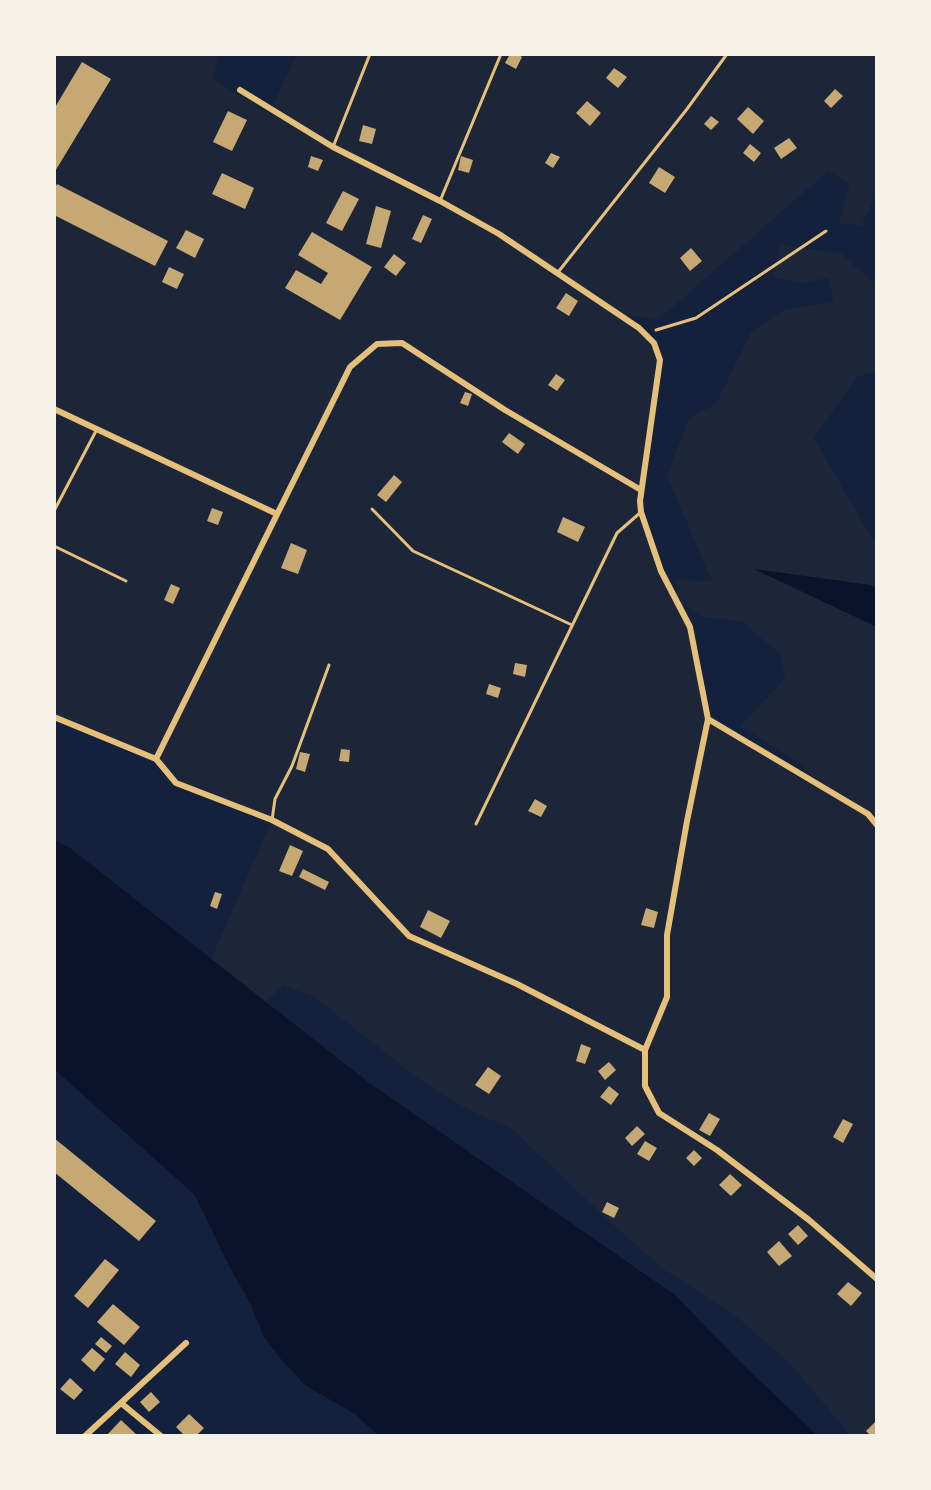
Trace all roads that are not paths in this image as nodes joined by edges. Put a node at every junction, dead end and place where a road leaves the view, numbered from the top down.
1 (370, 54) edge
2 (501, 54) edge
3 (727, 54) edge
4 (240, 90) dead end
5 (333, 147) junction
6 (440, 201) junction
7 (557, 274) junction
8 (54, 409) edge
9 (97, 429) junction
10 (641, 490) junction
11 (372, 509) dead end
12 (54, 511) edge
13 (641, 512) junction
14 (277, 514) junction
15 (54, 546) edge
16 (126, 581) dead end
17 (572, 625) junction
18 (329, 665) dead end
19 (54, 717) edge
20 (708, 719) junction
21 (156, 759) junction
22 (272, 820) junction
23 (476, 824) dead end
24 (877, 825) edge
25 (645, 1050) junction
26 (877, 1279) edge
27 (186, 1343) dead end
28 (121, 1403) junction
29 (85, 1436) edge
30 (161, 1436) edge

1 - 5 lane
2 - 6 lane
3 - 7 lane
4 - 5 street
5 - 6 street
6 - 7 street
7 - 10 street
8 - 9 street
9 - 12 lane
9 - 14 street
10 - 13 street
10 - 14 street
11 - 17 lane
13 - 17 lane
13 - 20 street
14 - 21 street
15 - 16 lane
17 - 23 lane
18 - 22 lane
19 - 21 street
20 - 24 street
20 - 25 street
21 - 22 street
22 - 25 street
25 - 26 street
27 - 28 street
28 - 29 street
28 - 30 street

